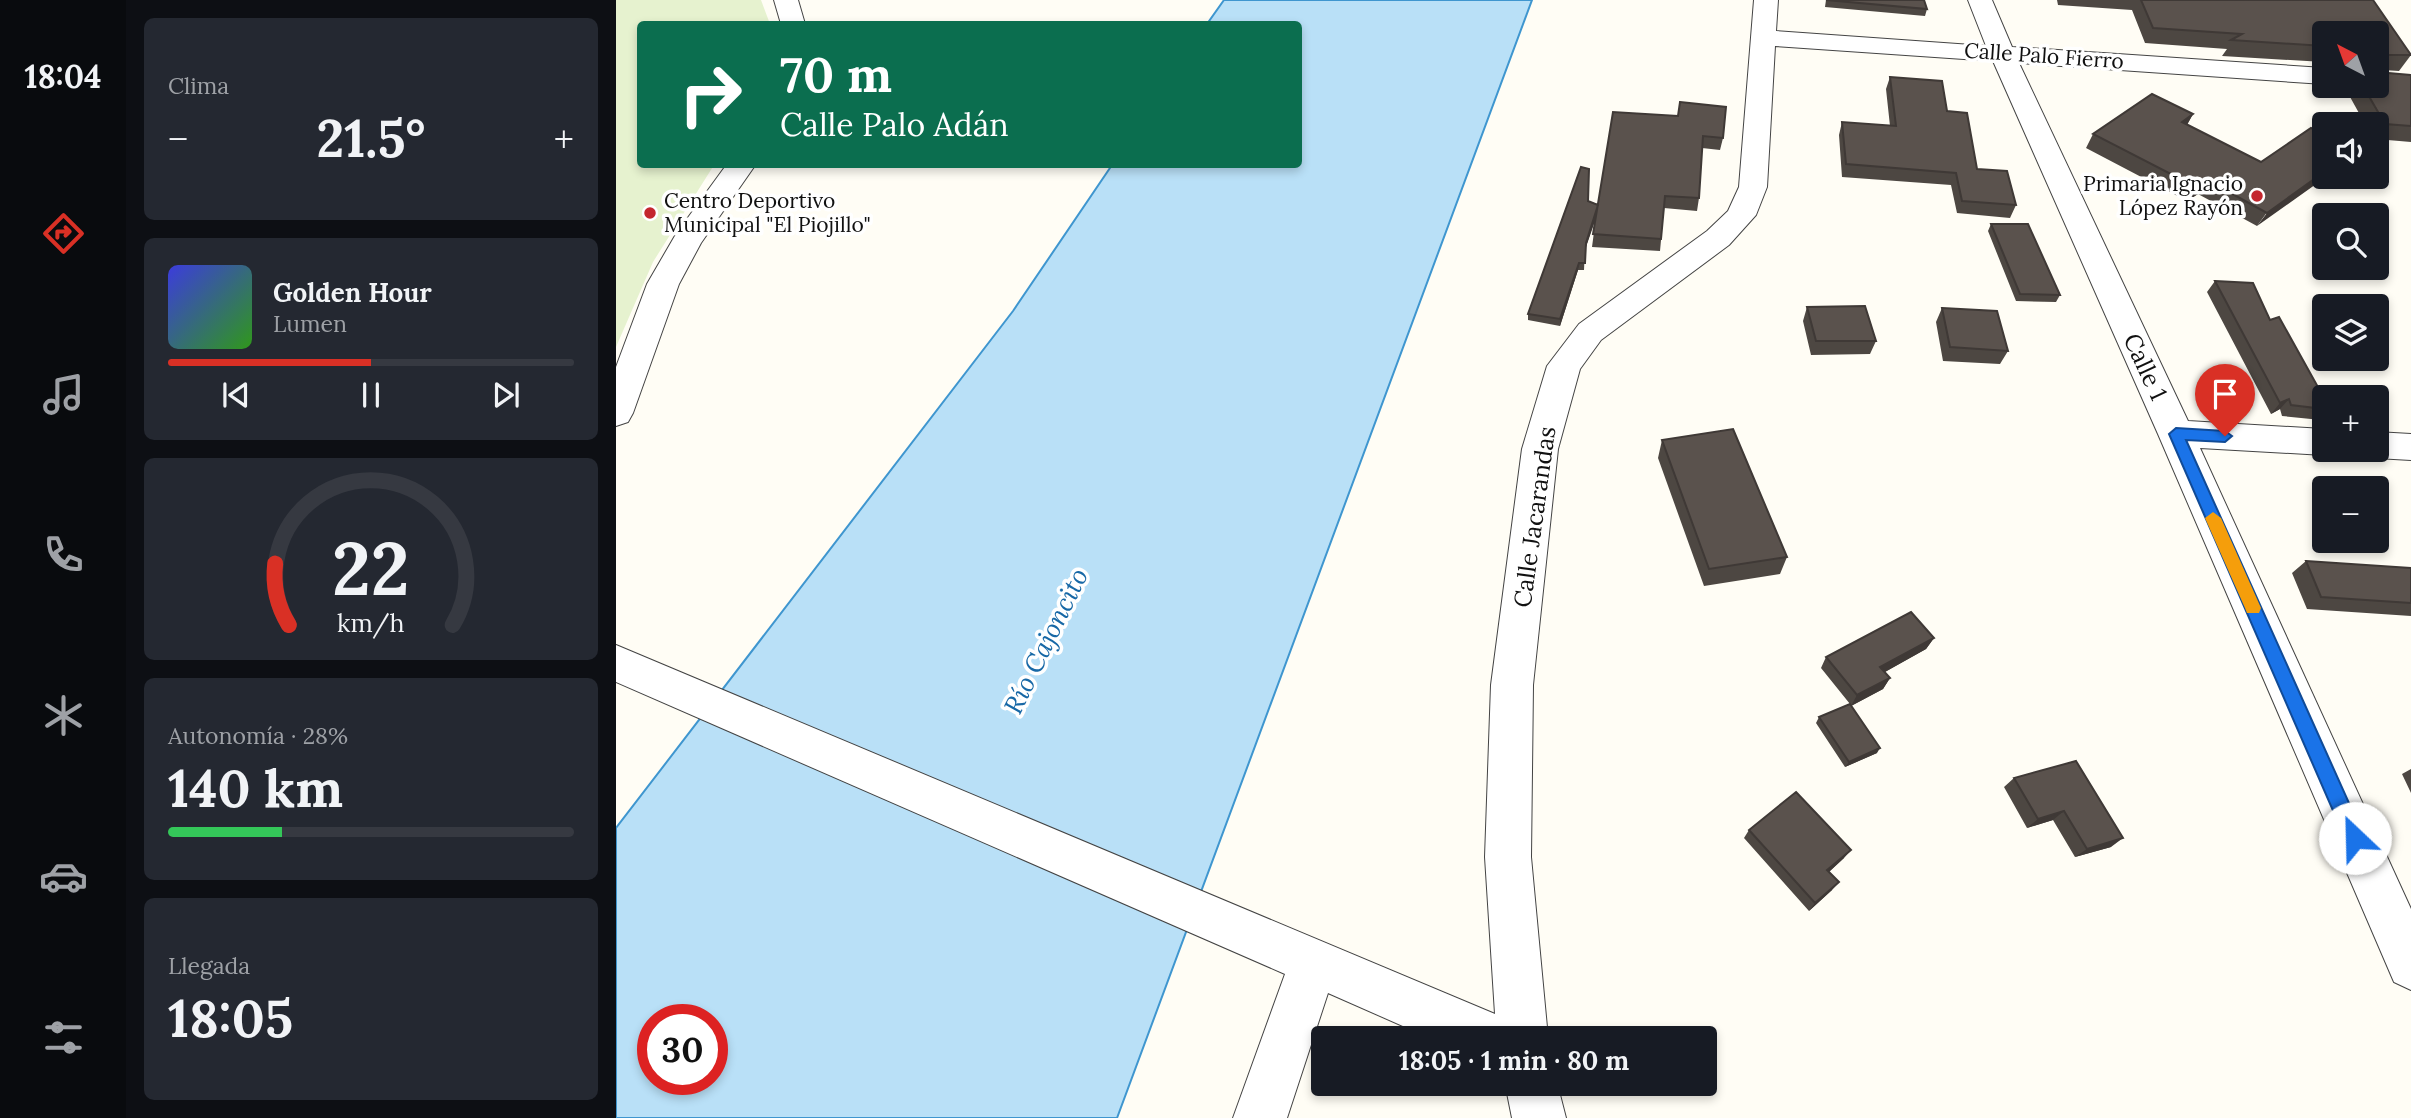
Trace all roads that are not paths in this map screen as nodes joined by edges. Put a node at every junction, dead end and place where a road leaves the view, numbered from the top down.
1 (786, 0) edge
2 (1766, 0) edge
3 (1980, 0) edge
4 (792, 21) edge
5 (1765, 38) junction
6 (2001, 53) junction
7 (2312, 75) edge
8 (739, 168) edge
9 (616, 413) edge
10 (2176, 434) junction
11 (2312, 441) edge
12 (2389, 446) edge
13 (2411, 447) edge
14 (616, 663) edge
15 (1314, 962) junction
16 (2411, 965) edge
17 (1462, 1026) edge
18 (1521, 1026) edge
19 (1534, 1096) edge
20 (1260, 1118) edge
21 (1539, 1118) edge

1 - 4 street
2 - 5 street, Calle Jacarandas
3 - 6 street, Calle 1
5 - 6 street, Calle Palo Fierro
5 - 18 street, Calle Jacarandas
6 - 7 street, Calle Palo Fierro
6 - 10 street, Calle 1
8 - 9 street
10 - 11 street
10 - 16 street, Calle 1
12 - 13 street
14 - 15 street
15 - 17 street
15 - 20 street
19 - 21 street

